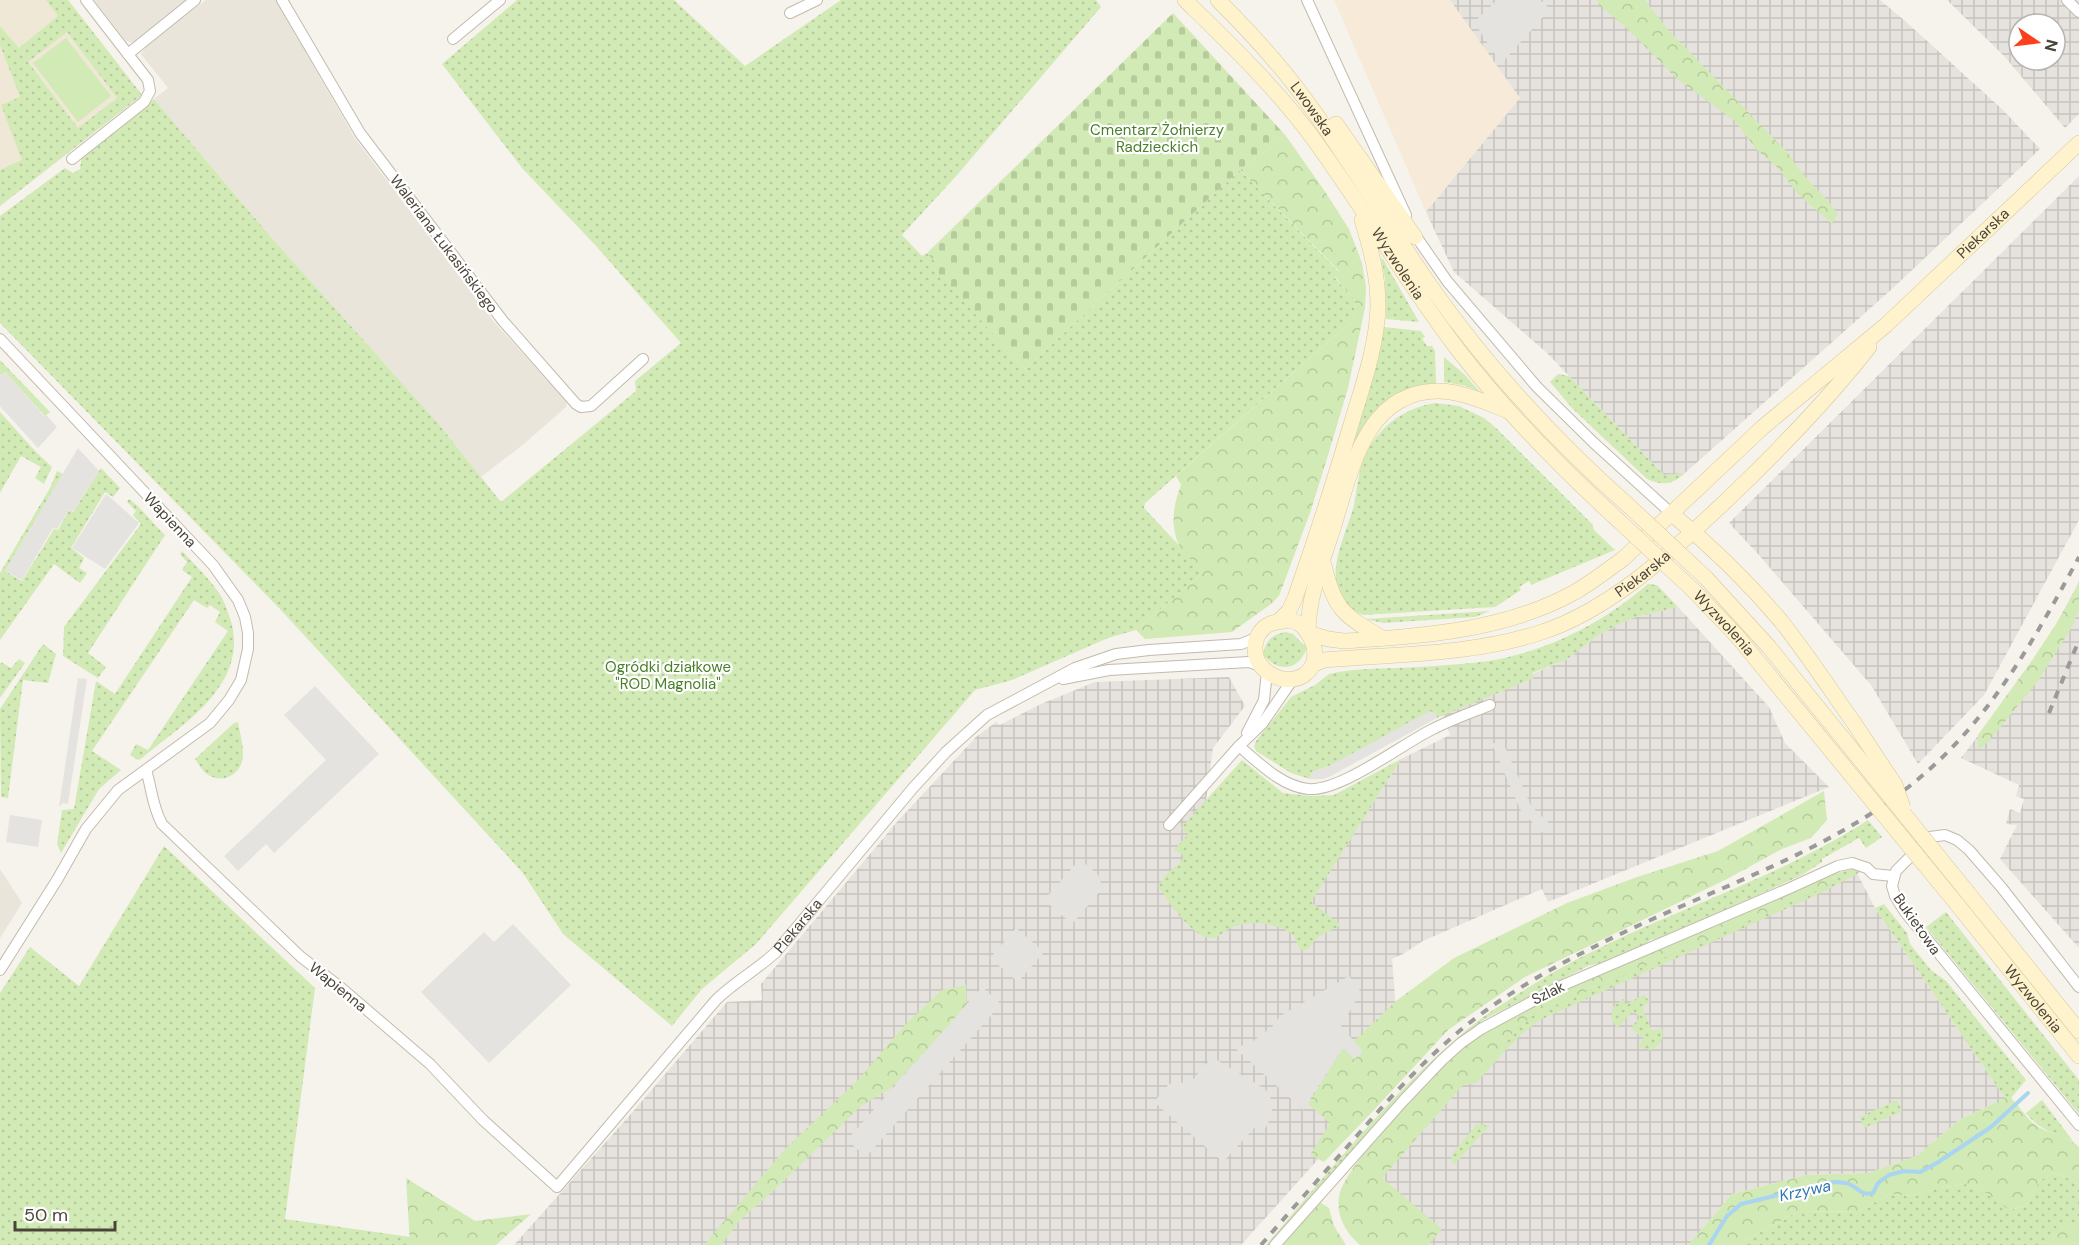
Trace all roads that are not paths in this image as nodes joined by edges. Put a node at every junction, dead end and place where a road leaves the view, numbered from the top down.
1 (86, 0) edge
2 (195, 0) edge
3 (282, 0) edge
4 (500, 0) edge
5 (817, 0) edge
6 (1185, 0) edge
7 (1218, 0) edge
8 (1307, 0) edge
9 (2067, 0) edge
10 (2079, 12) edge
11 (790, 13) dead end
12 (453, 39) dead end
13 (128, 54) junction
14 (1304, 97) junction
15 (2079, 143) edge
16 (72, 159) dead end
17 (1357, 203) junction
18 (1391, 227) joint
19 (1415, 237) junction
20 (1886, 325) junction
21 (0, 339) edge
22 (643, 359) dead end
23 (1509, 411) junction
24 (1672, 514) junction
25 (1694, 531) junction
26 (1323, 562) junction
27 (1279, 621) junction
28 (1308, 633) junction
29 (1256, 638) junction
30 (1382, 638) junction
31 (1314, 664) junction
32 (1264, 669) junction
33 (1293, 679) junction
34 (1051, 681) junction
35 (1490, 705) dead end
36 (1239, 746) junction
37 (146, 770) junction
38 (1907, 819) junction
39 (1169, 825) dead end
40 (1893, 876) junction
41 (1962, 898) junction
42 (0, 970) edge
43 (2079, 987) edge
44 (2079, 1031) edge
45 (2079, 1056) edge
46 (2079, 1125) edge
47 (557, 1187) joint
48 (1275, 1245) edge

1 - 13 street
2 - 13 street
3 - 22 street, Waleriana Łukasińskiego
4 - 12 street
5 - 11 street
6 - 17 main road, Lwowska
7 - 14 main road, Lwowska
8 - 19 street, Wyzwolenia
9 - 10 street
13 - 16 street
14 - 18 main road, Lwowska
14 - 19 main road
15 - 20 main road, Piekarska
17 - 23 main road, Wyzwolenia
17 - 27 main road
18 - 38 main road, Wyzwolenia, bridge
19 - 24 street, Wyzwolenia
20 - 24 main road, Piekarska
20 - 25 main road, Piekarska
21 - 37 street, Wapienna
23 - 26 main road
23 - 41 main road, Wyzwolenia, bridge
24 - 25 main road
24 - 30 main road, Piekarska
25 - 31 main road, Piekarska
25 - 38 main road, bridge
26 - 28 main road
26 - 30 main road
27 - 28 main road
27 - 29 main road
28 - 30 main road, Piekarska
28 - 31 main road
29 - 32 main road
29 - 34 street, Piekarska
31 - 33 main road
32 - 33 main road
32 - 34 street, Piekarska
32 - 36 street
33 - 36 street
34 - 47 street, Piekarska
35 - 36 street
36 - 39 street
37 - 42 street, Wapienna
37 - 47 street, Wapienna
38 - 41 main road, Wyzwolenia, bridge
40 - 43 street, Bukietowa
40 - 46 street, Bukietowa
40 - 48 street, Szlak
41 - 44 main road, Wyzwolenia
41 - 45 main road, Wyzwolenia

